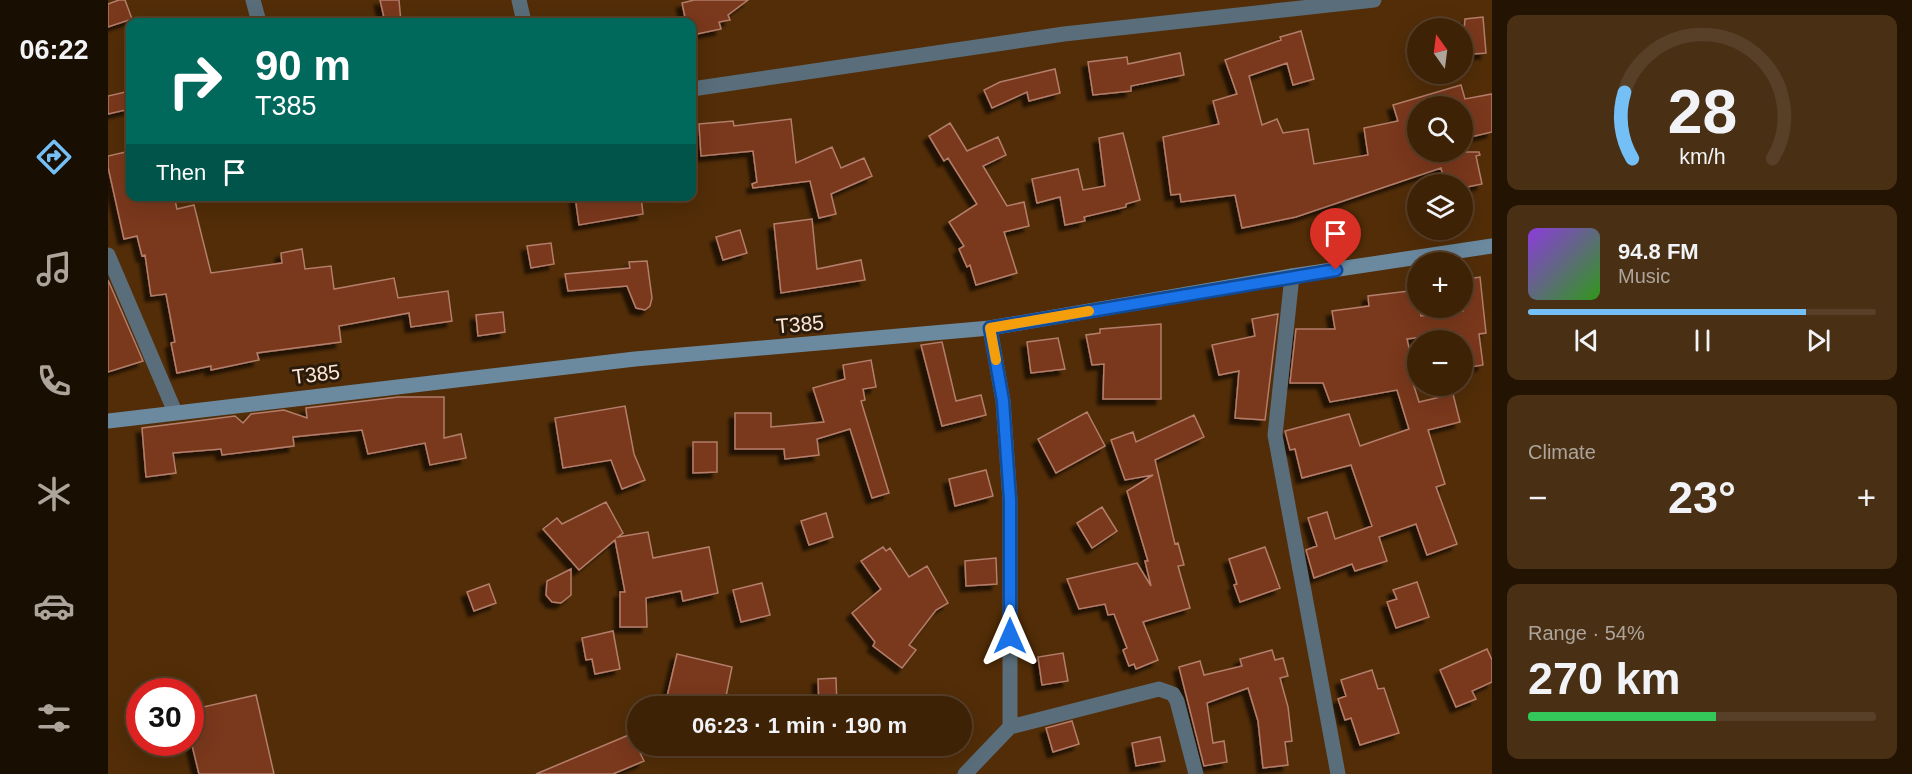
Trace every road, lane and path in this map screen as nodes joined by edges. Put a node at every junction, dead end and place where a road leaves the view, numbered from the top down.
1 (253, 0) edge
2 (519, 0) edge
3 (1374, 0) edge
4 (258, 18) edge
5 (523, 18) edge
6 (696, 88) edge
7 (1492, 246) edge
8 (108, 255) edge
9 (1292, 276) junction
10 (990, 328) junction
11 (175, 412) junction
12 (108, 421) edge
13 (1010, 727) junction
14 (966, 774) edge
15 (1196, 774) edge
16 (1338, 774) edge

1 - 4 street
2 - 5 street
3 - 6 street
7 - 9 street, T385 / T385
8 - 11 street
9 - 10 street, T385 / T385
9 - 16 street
10 - 11 street, T385 / T385
10 - 13 street
11 - 12 street, T385 / T385
13 - 14 street
13 - 15 street

